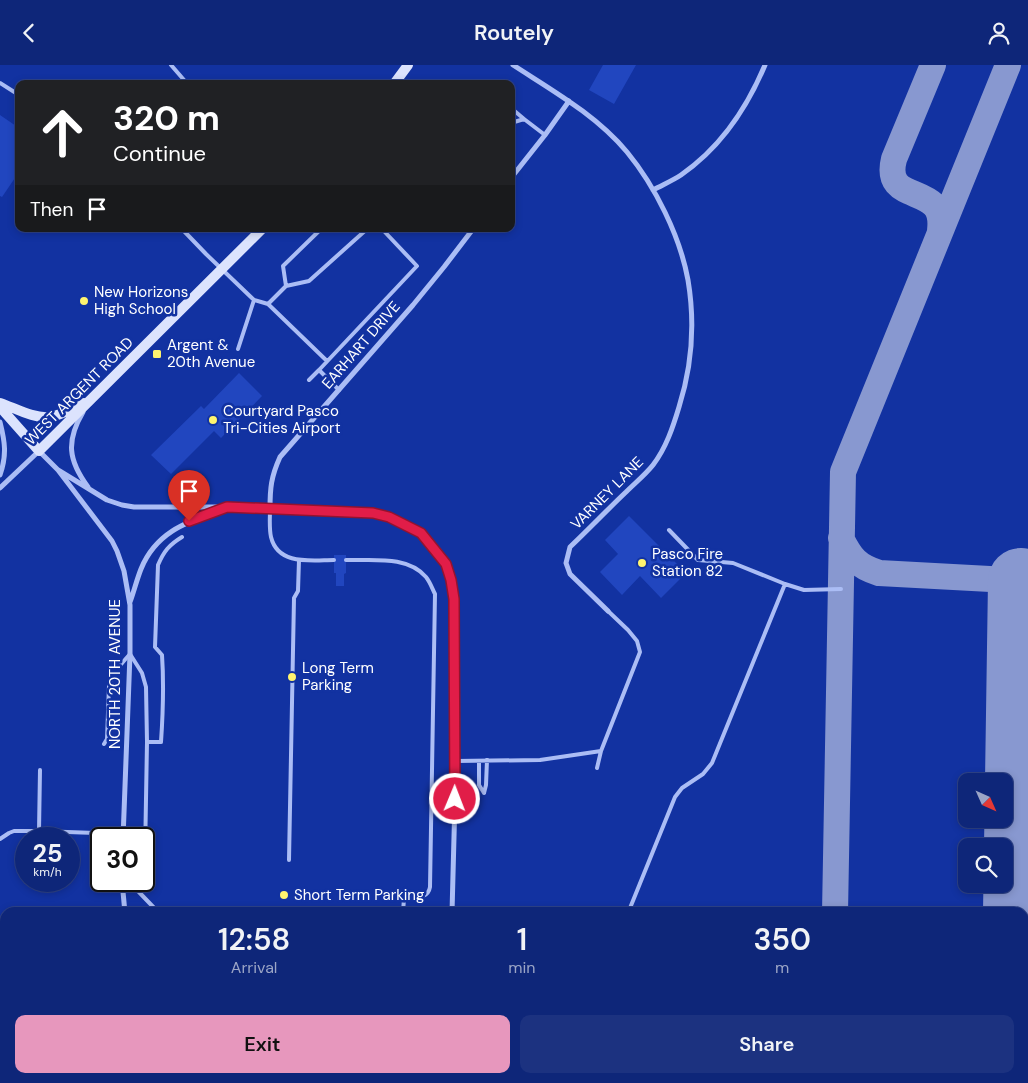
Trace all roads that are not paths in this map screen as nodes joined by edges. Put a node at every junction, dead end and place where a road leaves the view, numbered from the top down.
1 (171, 65) edge
2 (408, 65) edge
3 (513, 65) edge
4 (766, 65) edge
5 (184, 80) edge
6 (397, 80) edge
7 (0, 83) edge
8 (15, 92) edge
9 (568, 101) junction
10 (515, 111) edge
11 (524, 119) junction
12 (515, 122) edge
13 (545, 135) junction
14 (515, 173) edge
15 (653, 190) junction
16 (185, 232) edge
17 (259, 232) edge
18 (318, 232) edge
19 (364, 232) edge
20 (385, 232) edge
21 (471, 232) edge
22 (221, 269) junction
23 (286, 286) junction
24 (254, 300) junction
25 (268, 304) junction
26 (238, 349) dead end
27 (327, 361) junction
28 (319, 370) junction
29 (309, 380) dead end
30 (339, 390) junction
31 (89, 401) junction
32 (0, 403) edge
33 (0, 407) edge
34 (0, 422) edge
35 (39, 451) junction
36 (58, 471) junction
37 (0, 475) edge
38 (0, 488) edge
39 (90, 489) junction
40 (227, 507) junction
41 (270, 509) junction
42 (669, 530) dead end
43 (182, 537) dead end
44 (299, 560) junction
45 (334, 560) dead end
46 (346, 560) dead end
47 (785, 584) junction
48 (841, 589) dead end
49 (130, 605) junction
50 (608, 611) joint
51 (130, 654) junction
52 (147, 742) junction
53 (104, 743) dead end
54 (601, 751) junction
55 (487, 760) junction
56 (456, 761) junction
57 (479, 761) junction
58 (597, 767) dead end
59 (40, 770) dead end
60 (39, 827) edge
61 (124, 827) edge
62 (146, 827) edge
63 (15, 831) edge
64 (0, 839) edge
65 (289, 859) dead end
66 (123, 892) edge
67 (139, 892) edge
68 (124, 907) edge
69 (153, 907) edge
70 (404, 907) edge
71 (452, 907) edge
72 (630, 907) edge

1 - 5 lane
2 - 6 main road
3 - 9 street, VARNEY LANE
4 - 15 street
7 - 8 lane
9 - 13 street
9 - 15 street, VARNEY LANE
10 - 11 lane
11 - 12 lane
11 - 13 lane
13 - 14 street
15 - 50 street, VARNEY LANE
16 - 22 lane
17 - 22 main road, WEST ARGENT ROAD
18 - 23 lane
19 - 23 lane
20 - 27 lane
21 - 30 street, EARHART DRIVE
22 - 24 lane
22 - 31 main road, WEST ARGENT ROAD
23 - 25 lane
24 - 25 lane
24 - 26 lane
25 - 27 lane
27 - 28 lane
28 - 29 lane
28 - 30 lane
30 - 41 street, EARHART DRIVE
31 - 32 main road
31 - 35 main road, WEST ARGENT ROAD
31 - 39 street
33 - 35 main road
34 - 37 street
35 - 36 street, NORTH 20TH AVENUE
35 - 38 street, WEST ARGENT ROAD
36 - 39 street, NORTH 20TH AVENUE
36 - 49 street, NORTH 20TH AVENUE
39 - 40 street, NORTH 20TH AVENUE
40 - 41 street, NORTH 20TH AVENUE
40 - 49 street
41 - 44 lane
41 - 56 street, NORTH 20TH AVENUE
42 - 47 lane
43 - 52 lane
44 - 45 lane
44 - 65 lane
46 - 70 lane
47 - 48 lane
47 - 72 lane
49 - 51 street, NORTH 20TH AVENUE
50 - 54 lane, VARNEY LANE
51 - 52 lane
51 - 53 lane
51 - 61 street, NORTH 20TH AVENUE
52 - 62 lane
54 - 55 lane
54 - 58 lane, VARNEY LANE
55 - 57 lane
55 - 57 lane
56 - 57 lane
56 - 71 street, NORTH 20TH AVENUE
59 - 60 lane
63 - 64 lane
66 - 68 street
67 - 69 lane

